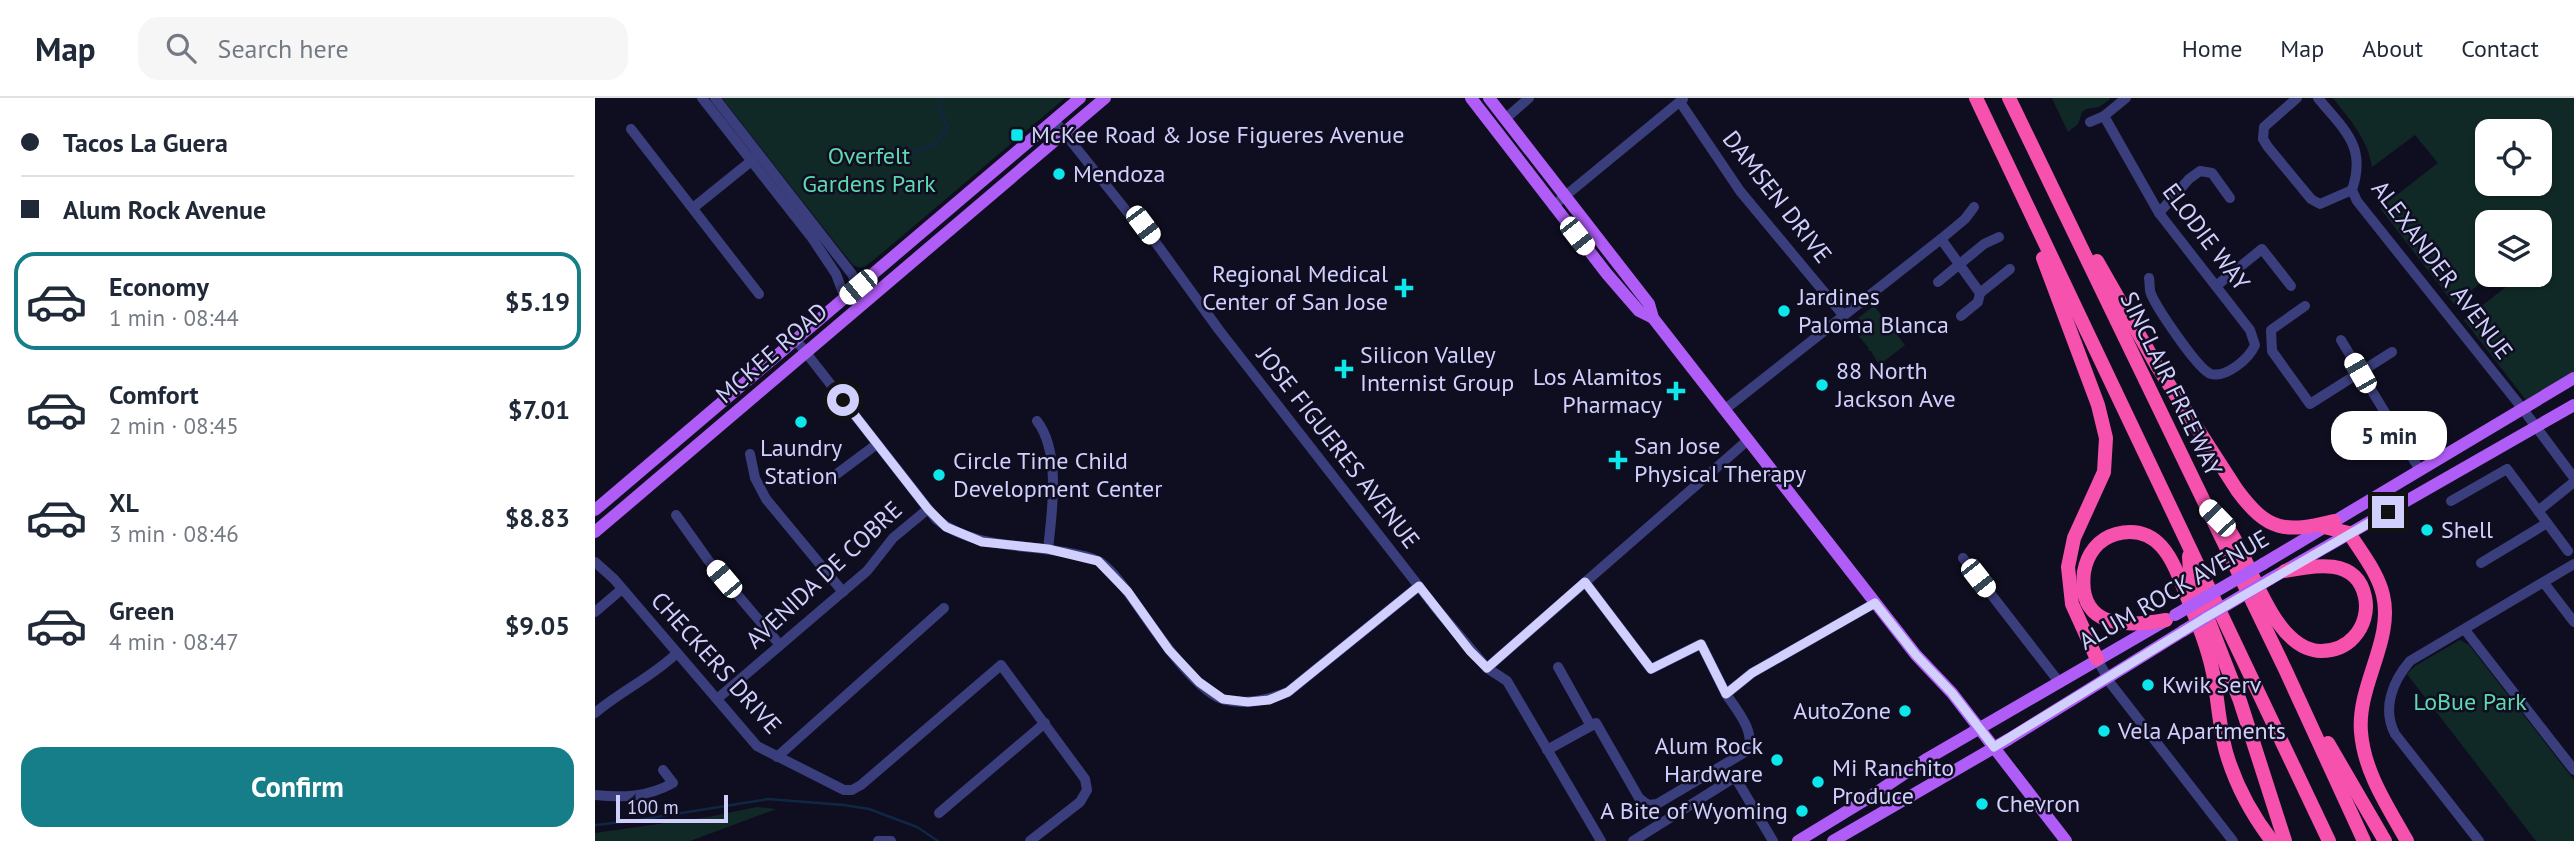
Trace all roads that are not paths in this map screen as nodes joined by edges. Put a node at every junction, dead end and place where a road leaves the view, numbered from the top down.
1 (702, 98) edge
2 (715, 98) edge
3 (1080, 98) edge
4 (1105, 98) edge
5 (1471, 98) edge
6 (1489, 98) edge
7 (1529, 98) edge
8 (1976, 98) edge
9 (2009, 98) edge
10 (2126, 98) edge
11 (2297, 98) edge
12 (2318, 98) edge
13 (1682, 100) edge
14 (2104, 116) junction
15 (1505, 119) junction
16 (1054, 120) junction
17 (2091, 122) dead end
18 (631, 129) dead end
19 (1064, 132) junction
20 (755, 158) junction
21 (2006, 162) junction
22 (2040, 162) junction
23 (2352, 190) junction
24 (1565, 197) junction
25 (2230, 198) dead end
26 (1553, 206) junction
27 (1974, 207) dead end
28 (693, 208) junction
29 (2158, 213) junction
30 (1999, 237) dead end
31 (1941, 239) junction
32 (1960, 265) junction
33 (2010, 270) dead end
34 (2149, 278) dead end
35 (1938, 282) dead end
36 (2216, 286) junction
37 (2291, 286) dead end
38 (858, 287) junction
39 (1980, 293) junction
40 (759, 294) dead end
41 (845, 298) junction
42 (2305, 306) dead end
43 (1844, 316) junction
44 (1961, 316) dead end
45 (1653, 318) junction
46 (796, 340) junction
47 (2341, 340) dead end
48 (2392, 352) dead end
49 (806, 353) junction
50 (2360, 373) junction
51 (2574, 378) edge
52 (2574, 405) edge
53 (2522, 408) junction
54 (1724, 410) junction
55 (1037, 421) dead end
56 (2536, 428) junction
57 (1748, 440) junction
58 (877, 444) junction
59 (750, 454) dead end
60 (2420, 470) junction
61 (830, 479) dead end
62 (2574, 480) edge
63 (2451, 501) dead end
64 (2203, 504) junction
65 (928, 509) junction
66 (595, 510) edge
67 (2538, 511) junction
68 (676, 515) dead end
69 (2547, 523) junction
70 (2329, 524) junction
71 (595, 532) edge
72 (2349, 533) junction
73 (2189, 548) junction
74 (1048, 549) junction
75 (2568, 551) dead end
76 (1963, 558) dead end
77 (595, 562) edge
78 (2480, 563) dead end
79 (2574, 564) edge
80 (2285, 571) junction
81 (1585, 582) junction
82 (2544, 583) junction
83 (1419, 586) junction
84 (622, 589) junction
85 (843, 592) junction
86 (1875, 603) junction
87 (944, 608) dead end
88 (595, 612) edge
89 (2171, 618) junction
90 (2574, 622) edge
91 (2465, 630) junction
92 (780, 645) junction
93 (677, 653) junction
94 (2097, 659) junction
95 (1558, 667) dead end
96 (1487, 668) junction
97 (2285, 669) junction
98 (2107, 678) junction
99 (2059, 682) junction
100 (1726, 694) junction
101 (717, 699) junction
102 (595, 713) edge
103 (1045, 723) junction
104 (1591, 726) junction
105 (1979, 729) junction
106 (1994, 747) junction
107 (1547, 750) junction
108 (778, 757) junction
109 (663, 770) dead end
110 (2574, 770) edge
111 (595, 795) edge
112 (939, 813) dead end
113 (2269, 836) edge
114 (1645, 838) edge
115 (878, 841) edge
116 (891, 841) edge
117 (1030, 841) edge
118 (1601, 841) edge
119 (1633, 841) edge
120 (1773, 841) edge
121 (1798, 841) edge
122 (1833, 841) edge
123 (2066, 841) edge
124 (2233, 841) edge
125 (2285, 841) edge
126 (2329, 841) edge
127 (2364, 841) edge
128 (2385, 841) edge
129 (2407, 841) edge
130 (2479, 841) edge

1 - 20 street
2 - 20 street
3 - 16 main road, MCKEE ROAD
4 - 19 main road, MCKEE ROAD
5 - 26 main road
6 - 15 main road
7 - 15 street
8 - 21 highway
9 - 22 highway, SINCLAIR FREEWAY
10 - 14 street
11 - 23 street
12 - 23 street, ALEXANDER AVENUE
13 - 24 street
13 - 43 street, DAMSEN DRIVE
14 - 17 street
14 - 29 street, ELODIE WAY
15 - 24 main road
16 - 19 street, JOSE FIGUERES AVENUE
16 - 38 main road, MCKEE ROAD
18 - 28 street
19 - 49 main road, MCKEE ROAD
19 - 83 street, JOSE FIGUERES AVENUE
20 - 28 street
20 - 38 street
20 - 41 street
21 - 73 highway
21 - 94 highway
22 - 64 highway, SINCLAIR FREEWAY
22 - 70 highway
23 - 53 street, ALEXANDER AVENUE
24 - 26 street
24 - 45 main road
25 - 29 street
26 - 45 main road
27 - 31 street
28 - 40 street
29 - 36 street, ELODIE WAY
30 - 32 street
31 - 32 street
31 - 43 street
32 - 35 street
32 - 39 street
33 - 39 street
34 - 36 street, ELODIE WAY
36 - 37 street
38 - 41 main road, MCKEE ROAD
39 - 44 street
41 - 46 main road, MCKEE ROAD
42 - 50 street
43 - 54 street
45 - 54 main road
46 - 49 street
46 - 66 main road, MCKEE ROAD
47 - 50 street
48 - 50 street
49 - 58 street
49 - 71 main road, MCKEE ROAD
50 - 60 street
51 - 53 main road, ALUM ROCK AVENUE
52 - 56 main road, ALUM ROCK AVENUE
53 - 56 street, ALEXANDER AVENUE
53 - 60 main road, ALUM ROCK AVENUE
54 - 57 main road
55 - 74 street
56 - 62 street, ALEXANDER AVENUE
56 - 72 main road, ALUM ROCK AVENUE
57 - 81 street
57 - 86 main road
58 - 61 street
58 - 65 street
59 - 85 street
60 - 70 main road, ALUM ROCK AVENUE
62 - 67 street
63 - 67 street
64 - 80 highway
64 - 97 highway, SINCLAIR FREEWAY
65 - 74 street
65 - 85 street, AVENIDA DE COBRE
67 - 69 street
68 - 92 street
69 - 75 street
69 - 78 street
70 - 72 highway
70 - 89 main road, ALUM ROCK AVENUE, bridge
72 - 80 main road, ALUM ROCK AVENUE
72 - 129 highway
73 - 125 highway
73 - 126 highway
74 - 83 street
76 - 99 street
77 - 84 street, CHECKERS DRIVE
79 - 82 street
80 - 98 main road, ALUM ROCK AVENUE, bridge
81 - 96 street
81 - 100 street
82 - 90 street
82 - 91 street
83 - 96 street, JOSE FIGUERES AVENUE
84 - 88 street
84 - 93 street, CHECKERS DRIVE
85 - 92 street, AVENIDA DE COBRE
86 - 100 street
86 - 105 main road
87 - 108 street
89 - 94 main road, ALUM ROCK AVENUE
89 - 113 highway
91 - 110 street
91 - 130 street
92 - 101 street, AVENIDA DE COBRE
93 - 101 street, CHECKERS DRIVE
93 - 102 street
94 - 98 street
94 - 99 main road, ALUM ROCK AVENUE
95 - 104 street
96 - 107 street, JOSE FIGUERES AVENUE
97 - 127 highway, SINCLAIR FREEWAY
97 - 128 highway
98 - 106 main road, ALUM ROCK AVENUE
98 - 124 street
99 - 105 main road, ALUM ROCK AVENUE
100 - 104 street
101 - 108 street, CHECKERS DRIVE
103 - 108 street, CHECKERS DRIVE
103 - 112 street
103 - 117 street, CHECKERS DRIVE
104 - 107 street
105 - 106 main road
105 - 121 main road, ALUM ROCK AVENUE
106 - 122 main road, ALUM ROCK AVENUE
106 - 123 main road
107 - 118 street, JOSE FIGUERES AVENUE
109 - 111 street
114 - 119 street
114 - 120 street
115 - 116 street

